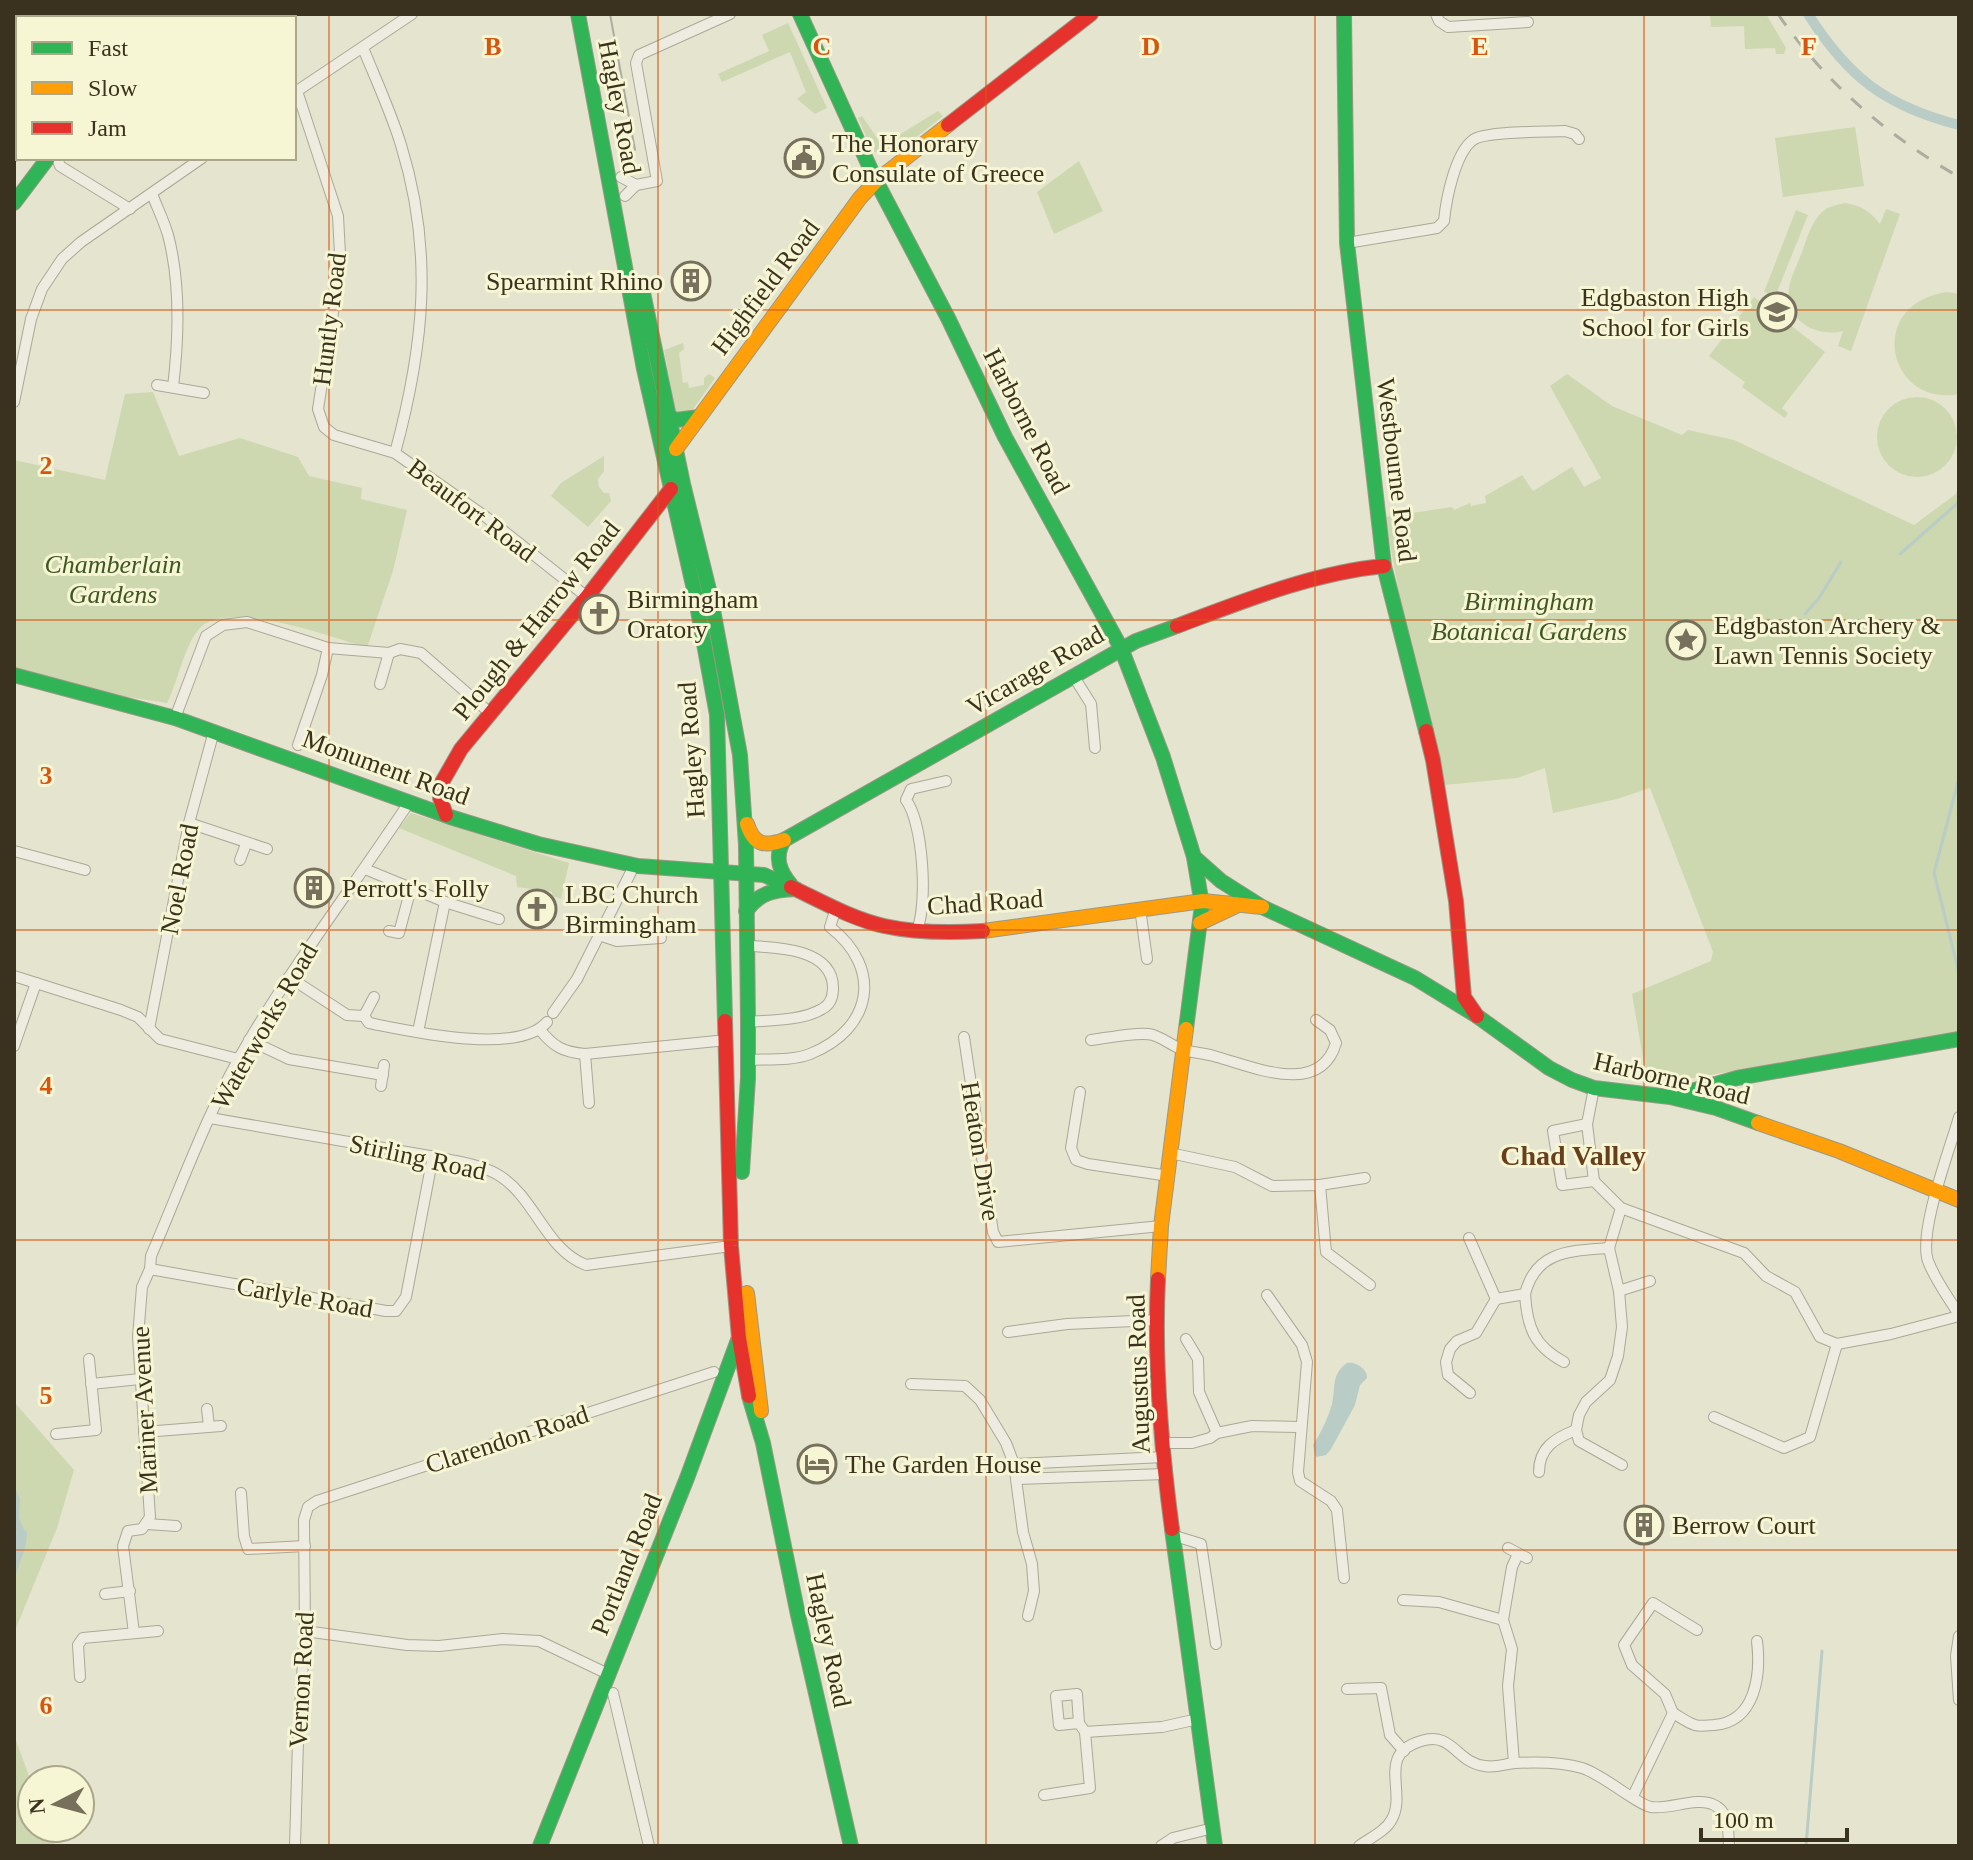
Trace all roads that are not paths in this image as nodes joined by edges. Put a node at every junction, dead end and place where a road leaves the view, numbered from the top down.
1 (113, 14) edge
2 (412, 14) edge
3 (578, 14) edge
4 (591, 14) edge
5 (730, 14) edge
6 (800, 14) edge
7 (1091, 14) edge
8 (1344, 14) edge
9 (1436, 14) edge
10 (123, 16) edge
11 (1528, 22) dead end
12 (363, 48) junction
13 (296, 92) edge
14 (1579, 139) dead end
15 (46, 160) edge
16 (58, 160) edge
17 (199, 160) edge
18 (876, 181) junction
19 (630, 190) junction
20 (152, 194) junction
21 (14, 203) edge
22 (130, 209) junction
23 (1347, 243) junction
24 (157, 385) dead end
25 (173, 387) junction
26 (204, 393) dead end
27 (14, 402) edge
28 (670, 417) junction
29 (699, 417) junction
30 (676, 449) junction
31 (395, 453) junction
32 (676, 484) junction
33 (1384, 566) junction
34 (587, 597) junction
35 (328, 648) junction
36 (1121, 648) junction
37 (389, 653) junction
38 (14, 675) edge
39 (1074, 677) junction
40 (380, 684) dead end
41 (733, 711) junction
42 (490, 713) junction
43 (717, 715) junction
44 (175, 718) junction
45 (214, 731) junction
46 (298, 745) dead end
47 (1095, 748) dead end
48 (897, 777) junction
49 (946, 781) dead end
50 (441, 784) junction
51 (743, 784) junction
52 (906, 800) junction
53 (410, 801) junction
54 (744, 813) junction
55 (446, 815) junction
56 (189, 823) junction
57 (784, 840) junction
58 (246, 844) junction
59 (267, 849) dead end
60 (14, 851) edge
61 (1194, 857) junction
62 (240, 860) dead end
63 (632, 864) junction
64 (365, 869) junction
65 (85, 870) dead end
66 (746, 873) junction
67 (723, 874) junction
68 (411, 888) junction
69 (796, 889) junction
70 (445, 902) junction
71 (1242, 904) junction
72 (1262, 907) junction
73 (836, 908) junction
74 (1140, 908) junction
75 (1198, 909) junction
76 (746, 911) junction
77 (499, 919) dead end
78 (917, 930) junction
79 (389, 931) dead end
80 (599, 935) junction
81 (661, 938) dead end
82 (746, 946) junction
83 (1147, 959) dead end
84 (14, 976) edge
85 (289, 977) junction
86 (36, 983) junction
87 (374, 997) dead end
88 (1458, 999) junction
89 (364, 1016) junction
90 (1316, 1020) dead end
91 (748, 1022) junction
92 (542, 1024) junction
93 (149, 1029) junction
94 (418, 1032) junction
95 (964, 1037) dead end
96 (728, 1038) junction
97 (1959, 1039) edge
98 (249, 1040) junction
99 (1091, 1040) dead end
100 (14, 1046) edge
101 (1183, 1050) junction
102 (585, 1054) junction
103 (238, 1059) junction
104 (748, 1060) junction
105 (383, 1076) dead end
106 (1594, 1088) junction
107 (1080, 1092) dead end
108 (1670, 1097) junction
109 (589, 1103) dead end
110 (1959, 1117) edge
111 (210, 1118) junction
112 (1587, 1124) junction
113 (1170, 1153) junction
114 (433, 1156) junction
115 (1169, 1176) junction
116 (1365, 1178) dead end
117 (1594, 1181) junction
118 (1320, 1185) junction
119 (1938, 1191) junction
120 (1959, 1200) edge
121 (1621, 1208) junction
122 (1161, 1226) junction
123 (1469, 1238) dead end
124 (731, 1246) junction
125 (1609, 1248) junction
126 (150, 1269) junction
127 (1650, 1281) dead end
128 (1370, 1285) dead end
129 (1619, 1291) junction
130 (1525, 1294) junction
131 (1267, 1295) dead end
132 (747, 1297) junction
133 (1496, 1299) junction
134 (1959, 1315) edge
135 (1156, 1320) junction
136 (1008, 1332) dead end
137 (739, 1338) junction
138 (1186, 1339) dead end
139 (1837, 1344) junction
140 (89, 1359) dead end
141 (1564, 1362) dead end
142 (714, 1372) dead end
143 (140, 1379) junction
144 (91, 1384) junction
145 (911, 1384) dead end
146 (1470, 1393) dead end
147 (207, 1409) dead end
148 (1714, 1417) dead end
149 (209, 1426) junction
150 (221, 1426) dead end
151 (1300, 1427) junction
152 (1576, 1430) junction
153 (144, 1432) junction
154 (1217, 1433) junction
155 (56, 1434) dead end
156 (763, 1443) junction
157 (1164, 1450) junction
158 (1014, 1464) junction
159 (1622, 1465) dead end
160 (1539, 1472) dead end
161 (1165, 1474) junction
162 (1017, 1479) junction
163 (241, 1493) dead end
164 (305, 1514) joint
165 (147, 1524) junction
166 (176, 1526) dead end
167 (1175, 1536) junction
168 (305, 1546) junction
169 (1518, 1554) dead end
170 (1344, 1578) dead end
171 (130, 1591) junction
172 (105, 1594) dead end
173 (1403, 1600) dead end
174 (1028, 1616) dead end
175 (1503, 1620) junction
176 (1697, 1630) dead end
177 (158, 1631) dead end
178 (305, 1631) junction
179 (134, 1633) junction
180 (1959, 1636) edge
181 (1757, 1641) dead end
182 (1216, 1644) dead end
183 (608, 1674) junction
184 (80, 1677) dead end
185 (1347, 1689) dead end
186 (613, 1693) dead end
187 (1959, 1700) edge
188 (1673, 1713) junction
189 (1198, 1719) junction
190 (1404, 1751) junction
191 (1514, 1763) junction
192 (1044, 1795) dead end
193 (1633, 1796) junction
194 (1213, 1828) junction
195 (295, 1846) edge
196 (540, 1846) edge
197 (649, 1846) edge
198 (851, 1846) edge
199 (1161, 1846) edge
200 (1215, 1846) edge
201 (1359, 1846) edge
202 (1729, 1846) edge

1 - 10 street
2 - 12 street
3 - 32 main road, Hagley Road
4 - 19 main road, Hagley Road
5 - 19 street
6 - 18 main road, Harborne Road
7 - 18 main road, Highfield Road
8 - 23 main road, Westbourne Road
9 - 11 street
12 - 13 street
12 - 31 street
13 - 31 street, Huntly Road
14 - 23 street
15 - 21 main road
16 - 22 street
17 - 20 street
18 - 29 main road, Highfield Road
18 - 36 main road, Harborne Road
19 - 28 main road, Hagley Road
20 - 22 street
20 - 25 street
22 - 27 street
23 - 33 main road, Westbourne Road
24 - 25 street
25 - 26 street
28 - 29 main road
28 - 30 main road, Hagley Road
29 - 30 main road, Highfield Road
30 - 32 main road, Hagley Road
31 - 34 street, Beaufort Road
32 - 34 main road, Plough & Harrow Road
32 - 41 main road, Hagley Road
32 - 43 main road, Hagley Road
33 - 36 main road, Vicarage Road
33 - 88 main road, Westbourne Road
34 - 42 main road, Plough & Harrow Road
35 - 37 street
35 - 44 street
35 - 46 street
36 - 39 main road, Vicarage Road
36 - 61 main road, Harborne Road
37 - 40 street
37 - 42 street
38 - 44 main road, Monument Road
39 - 47 street
39 - 48 main road, Vicarage Road
41 - 43 main road
41 - 51 main road, Hagley Road
42 - 50 main road, Plough & Harrow Road
43 - 67 main road, Hagley Road
44 - 45 main road, Monument Road
45 - 53 main road, Monument Road
45 - 56 street, Noel Road
48 - 52 street
48 - 57 main road, Vicarage Road
49 - 52 street
50 - 53 main road
50 - 55 main road
51 - 54 main road, Hagley Road
51 - 67 main road
52 - 78 street
53 - 55 main road, Monument Road
53 - 64 street, Waterworks Road
54 - 57 main road
54 - 66 main road, Hagley Road
55 - 63 main road, Monument Road
56 - 58 street
56 - 93 street, Noel Road
57 - 69 main road
58 - 59 street
58 - 62 street
60 - 65 street
61 - 72 main road, Harborne Road
61 - 75 main road, Harborne Road
63 - 67 main road, Monument Road
63 - 80 street
64 - 68 street
64 - 85 street, Waterworks Road
66 - 67 main road, Monument Road
66 - 69 main road, Chad Road
66 - 76 main road, Hagley Road
67 - 96 main road, Hagley Road
68 - 70 street
68 - 79 street
69 - 73 main road, Chad Road
69 - 76 main road
70 - 77 street
70 - 94 street
71 - 72 main road, Harborne Road
71 - 75 main road, Harborne Road
71 - 75 main road
72 - 88 main road, Harborne Road
73 - 78 main road, Chad Road
73 - 104 street
74 - 75 main road, Chad Road
74 - 78 main road, Chad Road
74 - 83 street
75 - 101 main road, Augustus Road
76 - 82 main road, Hagley Road
80 - 81 street
80 - 92 street
82 - 91 main road, Hagley Road
82 - 91 street
84 - 86 street
85 - 89 street
85 - 98 street, Waterworks Road
86 - 93 street
86 - 100 street
87 - 89 street
88 - 106 main road, Harborne Road
89 - 94 street
90 - 101 street
91 - 96 main road
91 - 104 main road, Hagley Road
92 - 94 street
92 - 102 street
93 - 103 street
95 - 122 street, Heaton Drive
96 - 102 street
96 - 124 main road, Hagley Road
97 - 108 main road
98 - 103 street, Waterworks Road
98 - 105 street
99 - 101 street
101 - 113 main road, Augustus Road
102 - 109 street
103 - 111 street, Waterworks Road
104 - 132 main road, Hagley Road
106 - 108 main road, Harborne Road
106 - 112 street
107 - 115 street
108 - 119 main road, Harborne Road
110 - 119 street
111 - 114 street, Stirling Road
111 - 126 street, Waterworks Road
112 - 117 street
112 - 117 street
113 - 115 main road, Augustus Road
113 - 118 street
114 - 124 street, Stirling Road
114 - 126 street, Carlyle Road
115 - 122 main road, Augustus Road
116 - 118 street
117 - 121 street
118 - 128 street
119 - 120 main road, Harborne Road
119 - 134 street
121 - 125 street
121 - 139 street
122 - 135 main road, Augustus Road
123 - 133 street
124 - 137 main road, Hagley Road
125 - 129 street
125 - 130 street
126 - 143 street, Mariner Avenue
127 - 129 street
129 - 152 street
130 - 133 street
130 - 141 street
131 - 151 street
132 - 137 main road, Portland Road
132 - 156 main road, Hagley Road
133 - 146 street
134 - 139 street
135 - 136 street
135 - 157 main road, Augustus Road
137 - 156 main road, Hagley Road
137 - 183 main road, Portland Road
138 - 154 street
139 - 148 street
140 - 144 street
142 - 164 street, Clarendon Road
143 - 144 street
143 - 153 street, Mariner Avenue
144 - 155 street
145 - 158 street
147 - 149 street
149 - 150 street
149 - 153 street
151 - 154 street
151 - 170 street
152 - 159 street
152 - 160 street
153 - 165 street, Mariner Avenue
154 - 157 street
156 - 198 main road, Hagley Road
157 - 158 street
157 - 161 main road, Augustus Road
158 - 162 street
161 - 162 street
161 - 167 main road, Augustus Road
162 - 174 street
163 - 168 street
164 - 168 street, Vernon Road
165 - 166 street
165 - 171 street, Mariner Avenue
167 - 182 street
167 - 189 main road, Augustus Road
168 - 178 street, Vernon Road
169 - 175 street
171 - 172 street
171 - 179 street, Mariner Avenue
173 - 175 street
175 - 191 street
176 - 188 street
177 - 179 street
178 - 183 street
178 - 195 street, Vernon Road
179 - 184 street
180 - 187 street
181 - 188 street
183 - 196 main road, Portland Road
185 - 190 street
186 - 197 street
188 - 193 street
189 - 192 street
189 - 194 main road, Augustus Road
190 - 191 street
190 - 201 street
191 - 193 street
193 - 202 street
194 - 199 street
194 - 200 main road, Augustus Road

